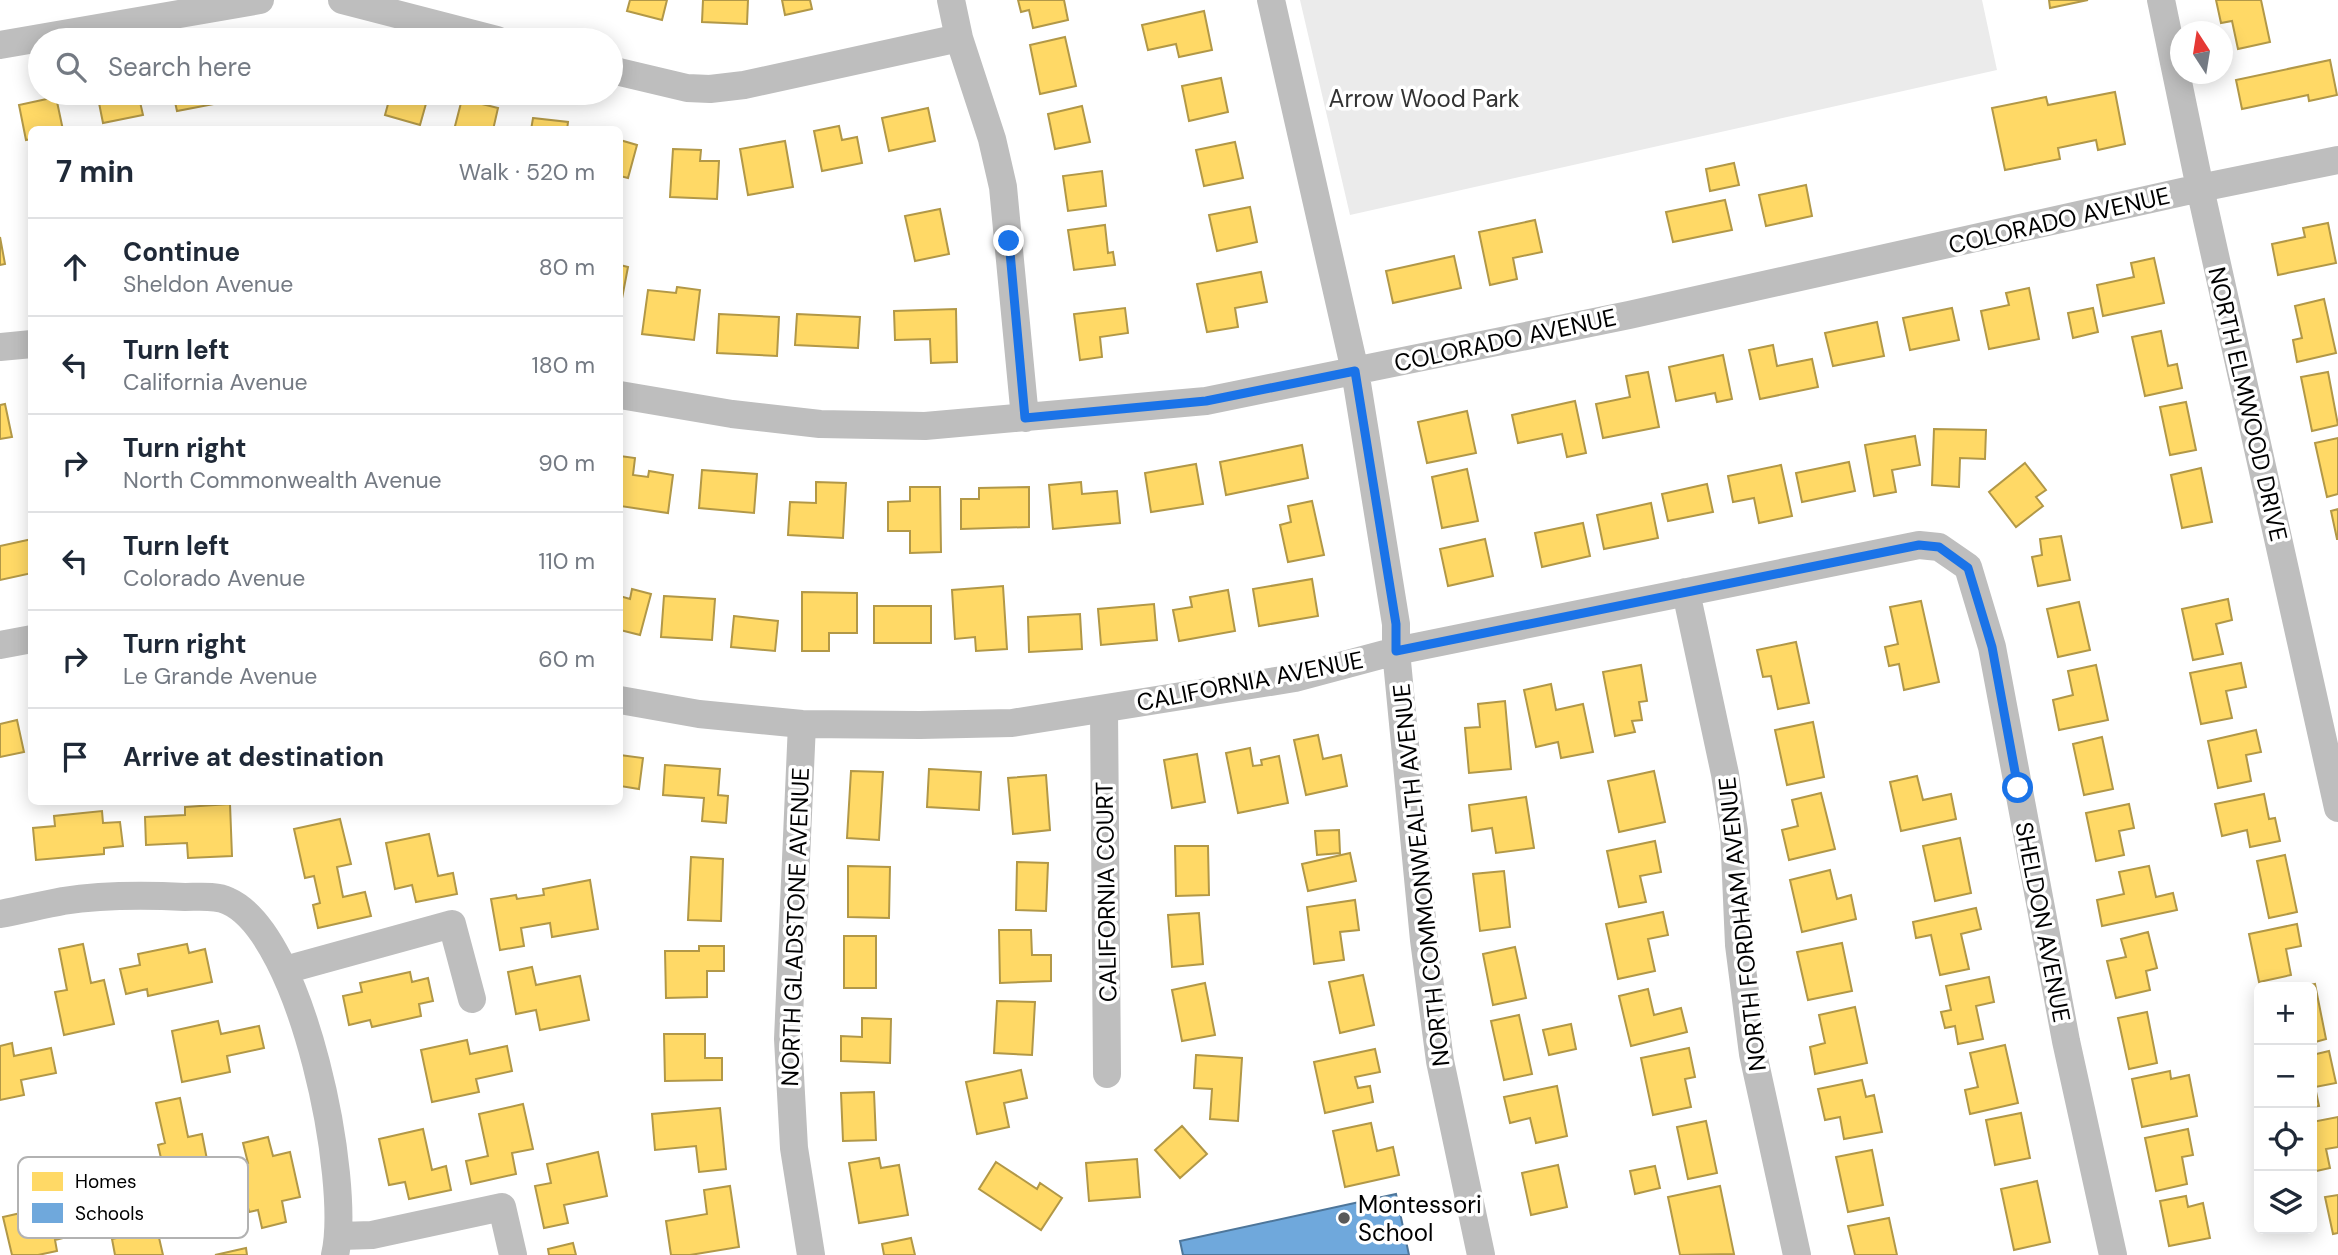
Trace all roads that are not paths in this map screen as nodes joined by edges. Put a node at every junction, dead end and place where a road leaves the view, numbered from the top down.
1 (260, 0) edge
2 (342, 0) edge
3 (951, 0) edge
4 (1271, 0) edge
5 (2161, 0) edge
6 (98, 28) edge
7 (450, 28) edge
8 (959, 38) junction
9 (28, 40) edge
10 (0, 45) edge
11 (623, 73) edge
12 (2338, 160) edge
13 (2200, 188) junction
14 (28, 344) edge
15 (0, 348) edge
16 (1355, 371) junction
17 (623, 396) edge
18 (1025, 418) junction
19 (1952, 556) joint
20 (1686, 592) junction
21 (28, 640) edge
22 (0, 645) edge
23 (1396, 651) junction
24 (623, 701) edge
25 (1104, 709) junction
26 (802, 723) junction
27 (2338, 807) edge
28 (0, 915) edge
29 (285, 970) junction
30 (472, 999) dead end
31 (1107, 1074) dead end
32 (338, 1245) edge
33 (513, 1255) edge
34 (811, 1255) edge
35 (1481, 1255) edge
36 (1797, 1255) edge
37 (2113, 1255) edge

1 - 6 street
2 - 7 street
3 - 8 street
4 - 16 street, NORTH COMMONWEALTH AVENUE
5 - 13 street, NORTH ELMWOOD DRIVE
8 - 11 street
8 - 18 street
9 - 10 street
12 - 13 street, COLORADO AVENUE
13 - 16 street, COLORADO AVENUE
13 - 27 street, NORTH ELMWOOD DRIVE
14 - 15 street
16 - 18 street, COLORADO AVENUE
16 - 23 street, NORTH COMMONWEALTH AVENUE
17 - 18 street, COLORADO AVENUE
19 - 20 street, CALIFORNIA AVENUE
19 - 37 street, SHELDON AVENUE
20 - 23 street, CALIFORNIA AVENUE
20 - 36 street, NORTH FORDHAM AVENUE
21 - 22 street
23 - 25 street, CALIFORNIA AVENUE
23 - 35 street, NORTH COMMONWEALTH AVENUE
24 - 26 street, CALIFORNIA AVENUE
25 - 26 street, CALIFORNIA AVENUE
25 - 31 street, CALIFORNIA COURT
26 - 34 street, NORTH GLADSTONE AVENUE
28 - 29 street
29 - 30 street
29 - 32 street
32 - 33 street

